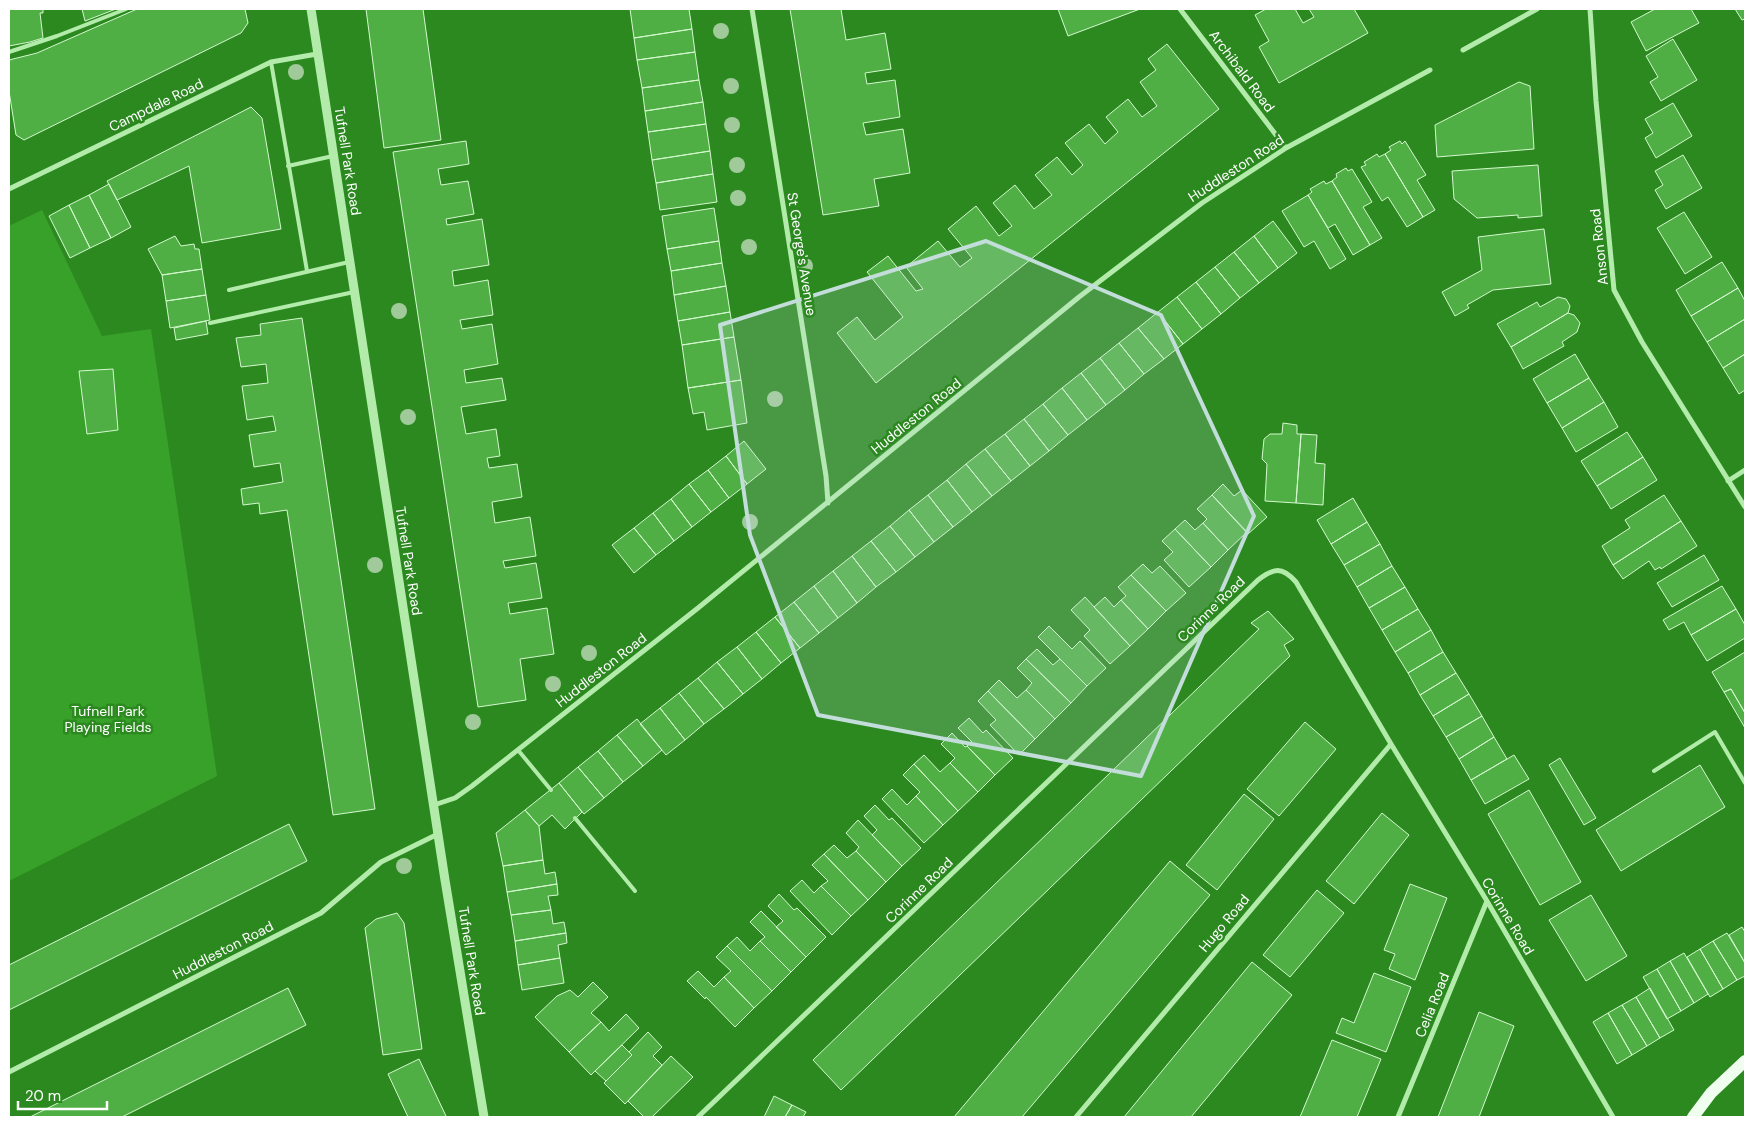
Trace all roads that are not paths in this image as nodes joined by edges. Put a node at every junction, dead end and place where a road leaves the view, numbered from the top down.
1 (126, 9) edge
2 (311, 9) edge
3 (752, 9) edge
4 (1180, 9) edge
5 (1537, 9) edge
6 (1590, 9) edge
7 (1464, 50) dead end
8 (9, 52) edge
9 (317, 54) junction
10 (271, 62) junction
11 (1430, 70) dead end
12 (1286, 148) junction
13 (333, 156) junction
14 (288, 166) junction
15 (9, 190) edge
16 (349, 262) junction
17 (308, 271) junction
18 (229, 290) dead end
19 (354, 292) junction
20 (210, 323) dead end
21 (1745, 470) edge
22 (1728, 481) junction
23 (828, 503) junction
24 (1745, 507) edge
25 (1391, 744) junction
26 (518, 750) junction
27 (1654, 771) dead end
28 (1745, 783) edge
29 (550, 790) dead end
30 (434, 805) junction
31 (575, 818) dead end
32 (438, 834) junction
33 (635, 891) dead end
34 (1487, 901) junction
35 (1745, 1061) edge
36 (9, 1072) edge
37 (484, 1117) edge
38 (698, 1117) edge
39 (1076, 1117) edge
40 (1398, 1117) edge
41 (1613, 1117) edge
42 (1693, 1117) edge

1 - 8 lane
2 - 9 street, Tufnell Park Road
3 - 23 street, St George's Avenue
4 - 12 street, Archibald Road
5 - 7 street
6 - 22 street, Anson Road
9 - 10 street, Campdale Road
9 - 13 street, Tufnell Park Road
10 - 14 lane
10 - 15 street, Campdale Road
11 - 12 street, Huddleston Road
12 - 23 street, Huddleston Road
13 - 14 lane
13 - 16 street, Tufnell Park Road
14 - 17 lane
16 - 17 lane
16 - 19 street, Tufnell Park Road
17 - 18 lane
19 - 20 lane
19 - 30 street, Tufnell Park Road
21 - 22 street
22 - 24 street, Anson Road
23 - 26 street, Huddleston Road
25 - 34 street, Corinne Road
25 - 38 street, Corinne Road
25 - 39 street, Hugo Road
26 - 29 lane
26 - 30 street, Huddleston Road
27 - 28 lane
30 - 32 street, Tufnell Park Road
31 - 33 lane
32 - 36 street, Huddleston Road
32 - 37 street, Tufnell Park Road
34 - 40 street, Celia Road
34 - 41 street, Corinne Road
35 - 42 main road

